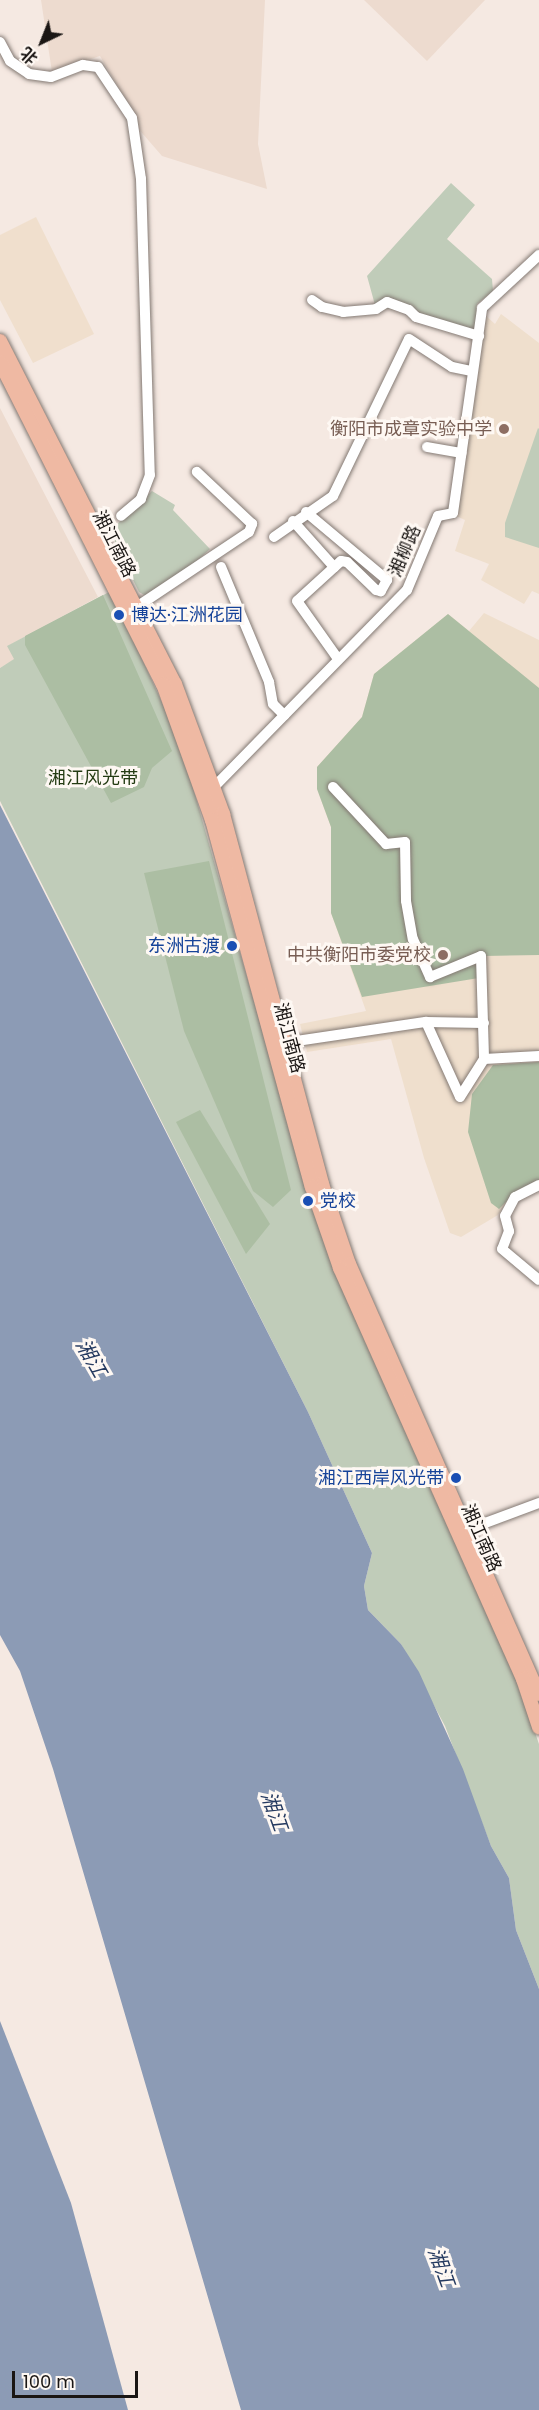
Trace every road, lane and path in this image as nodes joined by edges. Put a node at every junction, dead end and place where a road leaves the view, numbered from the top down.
1 (0, 42) edge
2 (539, 255) edge
3 (312, 300) dead end
4 (479, 336) junction
5 (0, 341) edge
6 (0, 362) edge
7 (471, 371) junction
8 (427, 447) dead end
9 (461, 453) junction
10 (197, 472) dead end
11 (306, 512) junction
12 (121, 516) dead end
13 (293, 521) junction
14 (274, 537) dead end
15 (220, 567) dead end
16 (334, 567) junction
17 (138, 606) junction
18 (335, 661) junction
19 (284, 715) junction
20 (214, 787) junction
21 (333, 787) dead end
22 (426, 1022) junction
23 (484, 1023) junction
24 (283, 1043) junction
25 (539, 1056) edge
26 (484, 1059) junction
27 (539, 1185) edge
28 (539, 1280) edge
29 (539, 1503) edge
30 (469, 1529) junction
31 (539, 1694) edge
32 (539, 1727) edge

1 - 12 street
2 - 4 street, 湘柳路
3 - 4 street
4 - 7 street, 湘柳路
5 - 17 main road, 湘江南路
6 - 32 main road, 湘江南路
7 - 9 street, 湘柳路
7 - 11 street
8 - 9 street
9 - 18 street, 湘柳路
10 - 17 street
11 - 13 street
11 - 16 street
13 - 14 street
13 - 16 street
15 - 19 street
16 - 18 street
17 - 20 main road, 湘江南路
18 - 19 street, 湘柳路
19 - 20 street, 湘柳路
20 - 24 main road, 湘江南路
21 - 23 street
22 - 23 street
22 - 24 street
22 - 26 street
23 - 26 street
24 - 30 main road, 湘江南路
25 - 26 street
27 - 28 street
29 - 30 street
30 - 31 main road, 湘江南路

